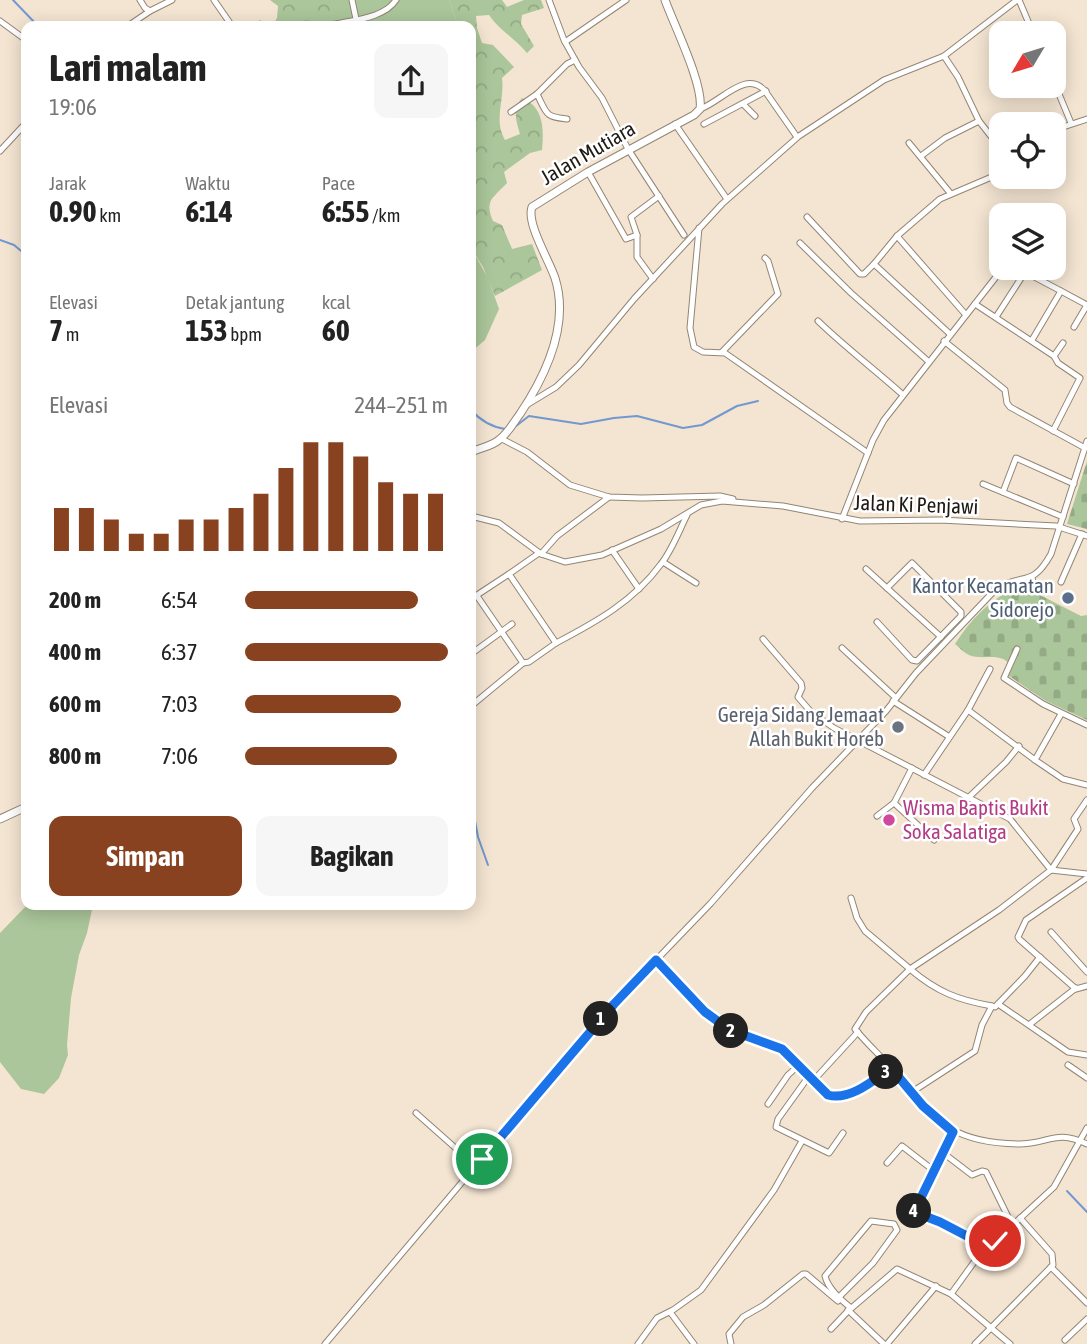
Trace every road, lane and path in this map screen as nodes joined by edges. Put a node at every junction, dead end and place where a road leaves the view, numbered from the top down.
1 (140, 0) edge
2 (172, 0) edge
3 (214, 0) edge
4 (352, 0) edge
5 (396, 0) edge
6 (549, 0) edge
7 (626, 0) edge
8 (665, 0) edge
9 (1018, 0) edge
10 (150, 11) junction
11 (356, 19) junction
12 (0, 21) edge
13 (135, 21) edge
14 (229, 21) edge
15 (348, 21) edge
16 (1028, 21) edge
17 (21, 36) edge
18 (565, 42) junction
19 (944, 57) junction
20 (575, 60) junction
21 (766, 91) junction
22 (537, 94) junction
23 (1061, 98) edge
24 (743, 103) junction
25 (704, 108) junction
26 (511, 112) dead end
27 (755, 116) dead end
28 (717, 117) junction
29 (567, 119) dead end
30 (1087, 119) edge
31 (979, 121) junction
32 (1071, 123) junction
33 (676, 124) junction
34 (704, 124) dead end
35 (1066, 125) edge
36 (21, 128) edge
37 (989, 134) edge
38 (797, 137) junction
39 (909, 143) dead end
40 (628, 149) junction
41 (0, 151) edge
42 (921, 156) junction
43 (588, 172) junction
44 (989, 178) edge
45 (951, 194) junction
46 (659, 196) junction
47 (727, 199) junction
48 (807, 217) dead end
49 (699, 229) junction
50 (637, 234) junction
51 (684, 235) dead end
52 (897, 236) junction
53 (800, 243) dead end
54 (765, 258) dead end
55 (874, 264) junction
56 (653, 279) junction
57 (994, 280) edge
58 (1062, 291) junction
59 (975, 304) junction
60 (1087, 305) edge
61 (965, 314) junction
62 (996, 317) junction
63 (818, 321) dead end
64 (1073, 327) dead end
65 (950, 334) junction
66 (1032, 340) junction
67 (944, 341) junction
68 (1063, 343) dead end
69 (722, 352) junction
70 (1055, 356) junction
71 (928, 361) junction
72 (902, 394) junction
73 (525, 406) junction
74 (1054, 431) junction
75 (502, 439) junction
76 (1087, 441) edge
77 (1085, 448) junction
78 (476, 450) edge
79 (868, 453) junction
80 (983, 484) dead end
81 (1073, 484) junction
82 (1003, 492) junction
83 (609, 496) junction
84 (736, 500) junction
85 (688, 512) junction
86 (476, 517) edge
87 (1063, 517) junction
88 (842, 519) junction
89 (1060, 527) junction
90 (1085, 535) edge
91 (612, 550) junction
92 (540, 554) junction
93 (663, 562) junction
94 (866, 569) dead end
95 (509, 574) junction
96 (1032, 577) junction
97 (1061, 582) dead end
98 (696, 583) dead end
99 (887, 588) junction
100 (639, 589) junction
101 (1034, 589) dead end
102 (477, 596) joint
103 (877, 622) dead end
104 (512, 624) dead end
105 (502, 631) junction
106 (763, 639) dead end
107 (943, 639) junction
108 (556, 643) junction
109 (842, 648) dead end
110 (1017, 649) dead end
111 (476, 650) edge
112 (523, 663) junction
113 (990, 669) dead end
114 (895, 700) junction
115 (476, 702) edge
116 (968, 710) junction
117 (1061, 714) junction
118 (1087, 724) edge
119 (948, 736) junction
120 (858, 741) junction
121 (1019, 746) junction
122 (1035, 760) junction
123 (912, 768) junction
124 (924, 775) junction
125 (1087, 785) edge
126 (969, 797) junction
127 (1087, 800) edge
128 (894, 803) junction
129 (21, 810) edge
130 (877, 816) dead end
131 (0, 820) edge
132 (934, 840) dead end
133 (1051, 870) junction
134 (1087, 876) edge
135 (851, 898) dead end
136 (1051, 932) dead end
137 (1040, 957) junction
138 (656, 960) junction
139 (910, 969) junction
140 (1087, 972) edge
141 (1076, 988) junction
142 (1086, 989) edge
143 (995, 1005) junction
144 (1030, 1024) junction
145 (858, 1032) junction
146 (1087, 1055) edge
147 (1068, 1065) dead end
148 (800, 1066) junction
149 (891, 1068) junction
150 (1087, 1078) edge
151 (811, 1079) junction
152 (912, 1093) junction
153 (768, 1104) dead end
154 (416, 1113) dead end
155 (1087, 1128) edge
156 (953, 1132) junction
157 (843, 1133) dead end
158 (1080, 1140) junction
159 (803, 1141) junction
160 (1087, 1144) edge
161 (942, 1152) junction
162 (482, 1159) junction
163 (469, 1160) junction
164 (887, 1163) dead end
165 (933, 1170) junction
166 (470, 1174) junction
167 (1020, 1218) junction
168 (1012, 1225) junction
169 (988, 1247) junction
170 (1051, 1267) junction
171 (936, 1286) junction
172 (951, 1294) junction
173 (839, 1297) junction
174 (1087, 1303) edge
175 (849, 1309) junction
176 (670, 1311) junction
177 (1087, 1319) edge
178 (991, 1326) junction
179 (831, 1329) dead end
180 (1065, 1340) dead end
181 (882, 1343) edge
182 (326, 1344) edge
183 (638, 1344) edge
184 (694, 1344) edge
185 (731, 1344) edge
186 (975, 1344) edge
187 (1010, 1344) edge

1 - 10 street
2 - 10 street
3 - 14 street
4 - 11 street
5 - 11 street
6 - 18 street
7 - 18 street
8 - 25 street
9 - 16 street
9 - 19 street
10 - 13 street
11 - 15 street
12 - 17 street
18 - 20 street
19 - 31 street
19 - 38 street
20 - 22 street
20 - 40 street
21 - 24 street
21 - 25 street
21 - 38 street
22 - 26 street
22 - 29 street
23 - 32 street
24 - 27 street
24 - 28 street
25 - 28 street
25 - 33 street, Jalan Mutiara
28 - 34 street
30 - 32 street
31 - 37 street
31 - 42 street
32 - 35 street
33 - 40 street, Jalan Mutiara
33 - 47 street
36 - 41 street
38 - 47 street
39 - 42 street
40 - 43 street, Jalan Mutiara
40 - 46 street
42 - 45 street
43 - 50 street
43 - 73 street, Jalan Mutiara
44 - 45 street
45 - 52 street
46 - 50 street
46 - 51 street
47 - 49 street
48 - 55 street
49 - 56 street
49 - 69 street
50 - 56 street
52 - 55 street
52 - 61 street
53 - 71 street
54 - 69 street
55 - 65 street
56 - 73 street
57 - 59 street
58 - 60 street
58 - 62 street
58 - 66 street
59 - 61 street
59 - 62 street
60 - 64 street
61 - 65 street
62 - 66 street
63 - 72 street
65 - 67 street
66 - 70 street
67 - 71 street
67 - 74 street
68 - 70 street
69 - 79 street
70 - 74 street
71 - 72 street
72 - 79 street
73 - 75 street, Jalan Mutiara
74 - 77 street
75 - 78 street
75 - 83 street
76 - 77 street
77 - 81 street
79 - 88 street
80 - 82 street
81 - 82 street
81 - 87 street
82 - 87 street
83 - 84 street
83 - 92 street
84 - 85 street
84 - 88 street, Jalan Ki Penjawi
85 - 91 street
85 - 93 street
86 - 92 street
87 - 89 street
88 - 89 street, Jalan Ki Penjawi
89 - 90 street, Jalan Ki Penjawi
89 - 96 street
90 - 97 street
91 - 92 street
91 - 100 street
92 - 95 street
93 - 98 street
93 - 100 street
94 - 99 street
95 - 102 street
95 - 108 street
96 - 101 street
96 - 107 street
99 - 107 street
99 - 107 street
100 - 108 street
102 - 105 street
103 - 107 street
104 - 105 street
105 - 111 street
105 - 112 street
106 - 120 street
107 - 114 street
108 - 112 street
109 - 114 street
110 - 117 street
112 - 115 street
113 - 116 street
114 - 119 street
114 - 120 street
116 - 119 street
116 - 121 street
117 - 118 street
117 - 122 street
119 - 124 street
120 - 123 street
120 - 138 street
121 - 122 street
121 - 126 street
122 - 125 street
123 - 124 street
123 - 128 street
124 - 126 street
126 - 133 street
127 - 133 street
128 - 130 street
128 - 132 street
129 - 131 street
133 - 134 street
133 - 139 street
134 - 137 street
135 - 139 street
136 - 140 street
137 - 141 street
137 - 143 street
138 - 148 street
138 - 162 street
139 - 143 street
139 - 145 street
141 - 142 street
141 - 144 street
143 - 144 street
143 - 152 street
144 - 146 street
145 - 149 street
145 - 151 street
147 - 150 street
148 - 151 street
148 - 153 street
149 - 151 street
149 - 152 street
151 - 159 street
152 - 156 street
154 - 163 street
155 - 158 street
156 - 158 street
156 - 161 street
157 - 159 street
158 - 160 street
158 - 167 street
159 - 176 street
161 - 165 street
161 - 168 street
162 - 163 street
162 - 166 street
163 - 166 street
164 - 165 street
165 - 169 street
166 - 182 street
167 - 168 street
167 - 170 street
168 - 169 street
169 - 172 street
170 - 174 street
170 - 178 street
171 - 172 street
171 - 175 street
171 - 181 street
172 - 178 street
173 - 173 street
173 - 175 street
175 - 179 street
175 - 181 street
175 - 185 street
176 - 183 street
176 - 184 street
177 - 180 street
178 - 186 street
178 - 187 street

